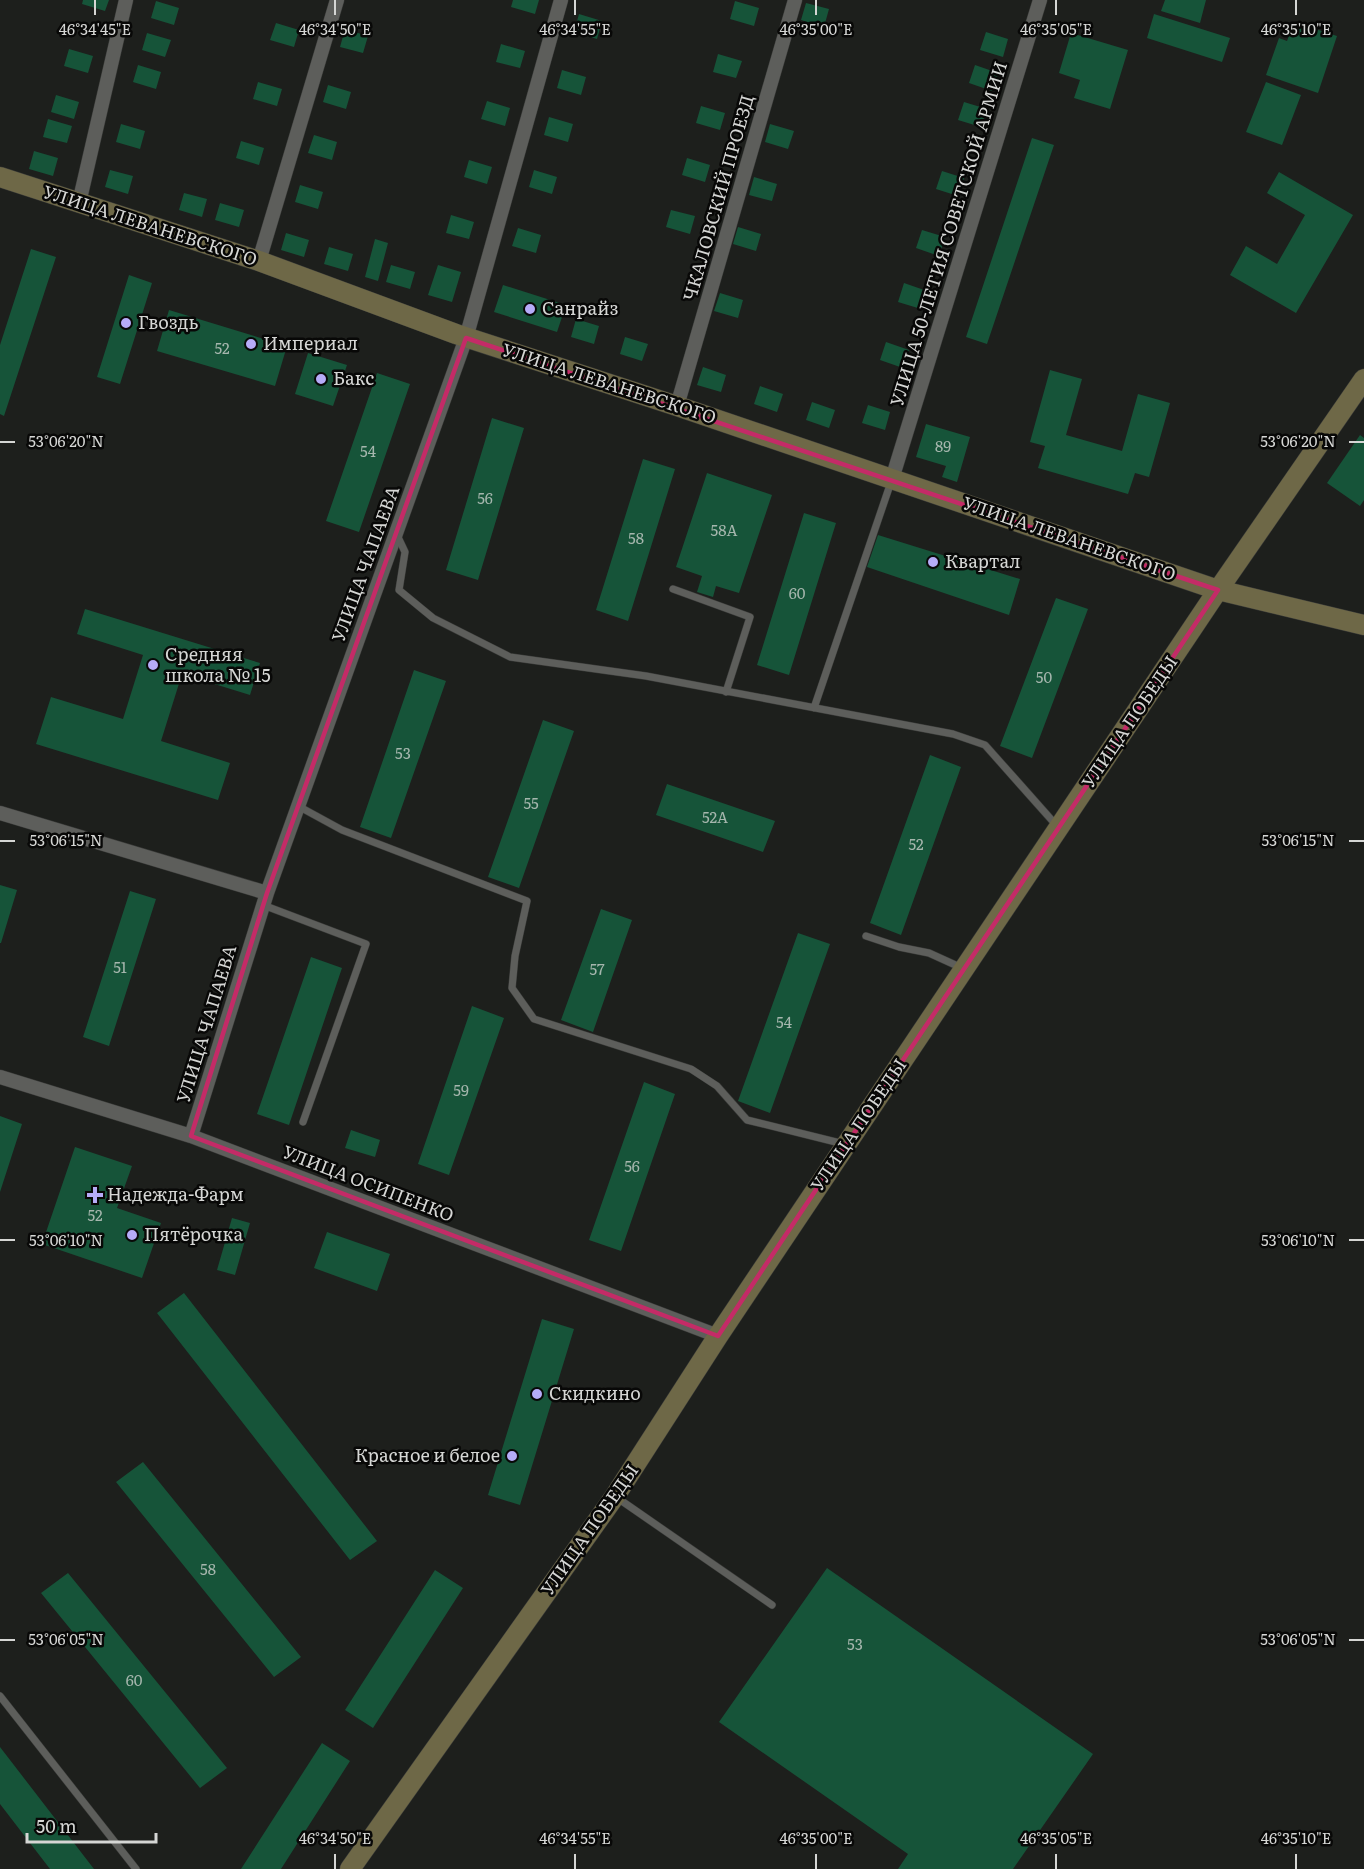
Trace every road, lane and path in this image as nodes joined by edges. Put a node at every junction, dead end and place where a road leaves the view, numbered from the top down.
1 (126, 0) edge
2 (337, 0) edge
3 (561, 0) edge
4 (795, 0) edge
5 (1041, 0) edge
6 (0, 177) edge
7 (79, 203) junction
8 (259, 261) junction
9 (466, 338) junction
10 (1361, 390) edge
11 (677, 406) junction
12 (892, 479) junction
13 (396, 533) junction
14 (673, 589) dead end
15 (1218, 590) junction
16 (1364, 625) edge
17 (726, 692) junction
18 (814, 708) junction
19 (298, 806) junction
20 (0, 813) edge
21 (1059, 828) junction
22 (265, 899) junction
23 (866, 936) dead end
24 (964, 969) junction
25 (0, 1077) edge
26 (303, 1122) dead end
27 (191, 1136) junction
28 (846, 1145) junction
29 (718, 1336) junction
30 (615, 1496) junction
31 (772, 1605) dead end
32 (0, 1696) edge
33 (136, 1869) edge
34 (350, 1869) edge

1 - 7 street
2 - 8 street
3 - 9 street, УЛИЦА ЧАПАЕВА
4 - 11 street, ЧКАЛОВСКИЙ ПРОЕЗД
5 - 12 street, УЛИЦА 50-ЛЕТИЯ СОВЕТСКОЙ АРМИИ
6 - 7 street, УЛИЦА ЛЕВАНЕВСКОГО
7 - 8 street, УЛИЦА ЛЕВАНЕВСКОГО
8 - 9 street, УЛИЦА ЛЕВАНЕВСКОГО
9 - 11 street, УЛИЦА ЛЕВАНЕВСКОГО
9 - 13 street, УЛИЦА ЧАПАЕВА
10 - 15 street, УЛИЦА ПОБЕДЫ
11 - 12 street, УЛИЦА ЛЕВАНЕВСКОГО
12 - 15 street, УЛИЦА ЛЕВАНЕВСКОГО
12 - 18 lane
13 - 17 lane
13 - 19 street, УЛИЦА ЧАПАЕВА
14 - 17 lane
15 - 16 street, УЛИЦА ЛЕВАНЕВСКОГО
15 - 21 street, УЛИЦА ПОБЕДЫ
17 - 18 lane
18 - 21 lane
19 - 22 street, УЛИЦА ЧАПАЕВА
19 - 28 lane
20 - 22 street
21 - 24 street, УЛИЦА ПОБЕДЫ
22 - 26 lane
22 - 27 street, УЛИЦА ЧАПАЕВА
23 - 24 lane
24 - 28 street, УЛИЦА ПОБЕДЫ
25 - 27 street, УЛИЦА ОСИПЕНКО
27 - 29 street, УЛИЦА ОСИПЕНКО
28 - 29 street, УЛИЦА ПОБЕДЫ
29 - 30 street, УЛИЦА ПОБЕДЫ
30 - 31 lane
30 - 34 street, УЛИЦА ПОБЕДЫ
32 - 33 lane

